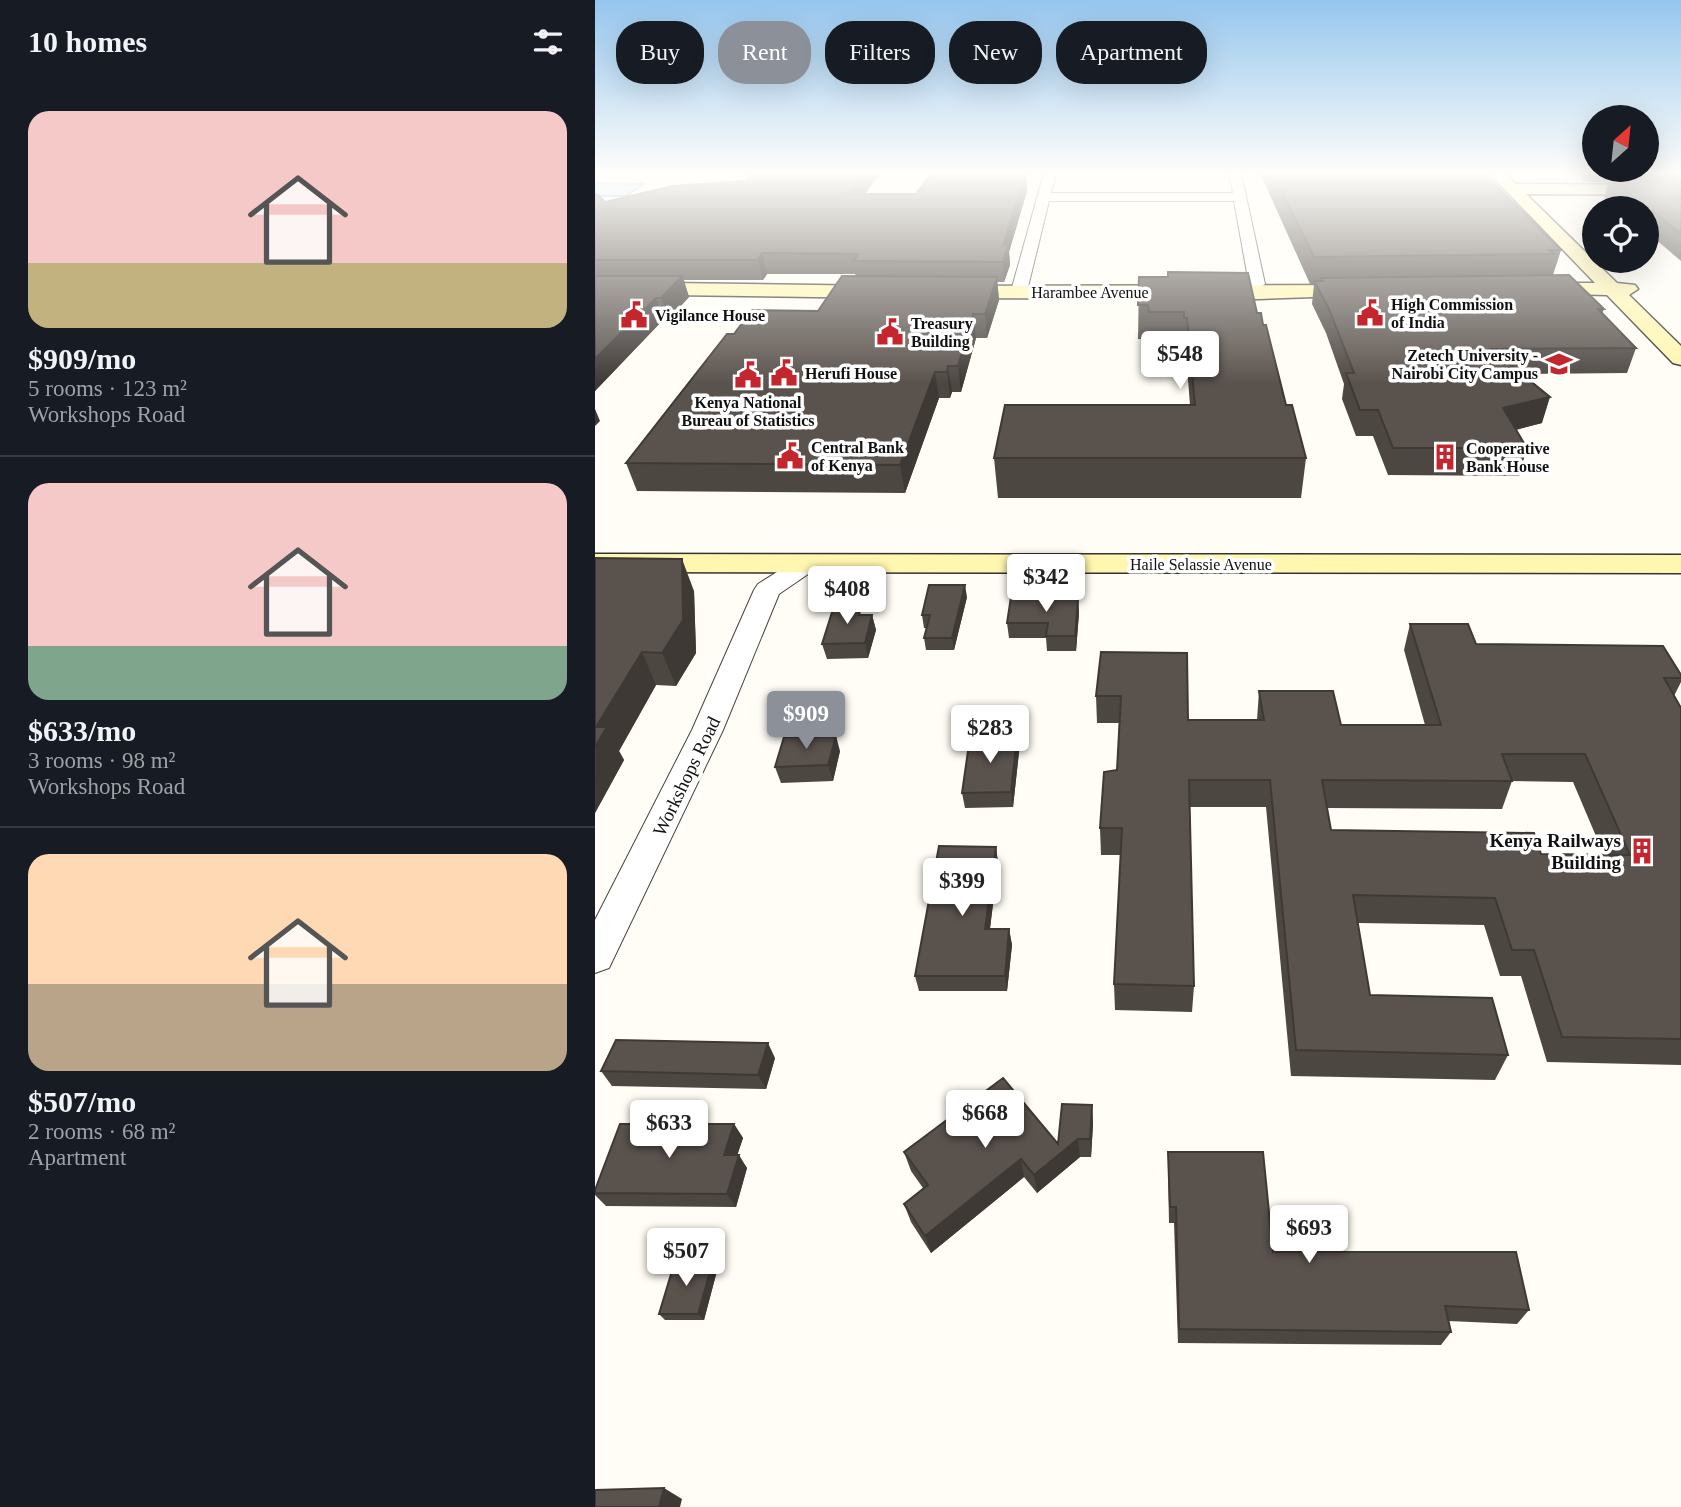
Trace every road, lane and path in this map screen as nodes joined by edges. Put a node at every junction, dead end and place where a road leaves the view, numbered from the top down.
1 (1042, 243) edge
2 (1249, 243) edge
3 (1574, 243) edge
4 (1608, 273) edge
5 (1257, 284) dead end
6 (1033, 286) junction
7 (595, 288) edge
8 (1512, 289) edge
9 (1620, 289) junction
10 (1391, 290) edge
11 (905, 292) edge
12 (930, 292) edge
13 (1681, 342) edge
14 (1681, 358) edge
15 (595, 541) edge
16 (1681, 544) edge
17 (595, 563) edge
18 (809, 563) junction
19 (744, 564) junction
20 (1681, 564) edge
21 (767, 590) junction
22 (595, 957) edge

1 - 6 street
2 - 5 street
3 - 9 main road
4 - 9 main road
6 - 10 main road, Harambee Avenue
6 - 12 main road, Harambee Avenue
7 - 11 main road
8 - 9 main road
9 - 13 main road
9 - 14 main road
15 - 16 main road, Haile Selassie Avenue
17 - 19 main road, Haile Selassie Avenue
18 - 19 main road, Haile Selassie Avenue
18 - 20 main road, Haile Selassie Avenue
18 - 21 street
19 - 21 street
21 - 22 street, Workshops Road

